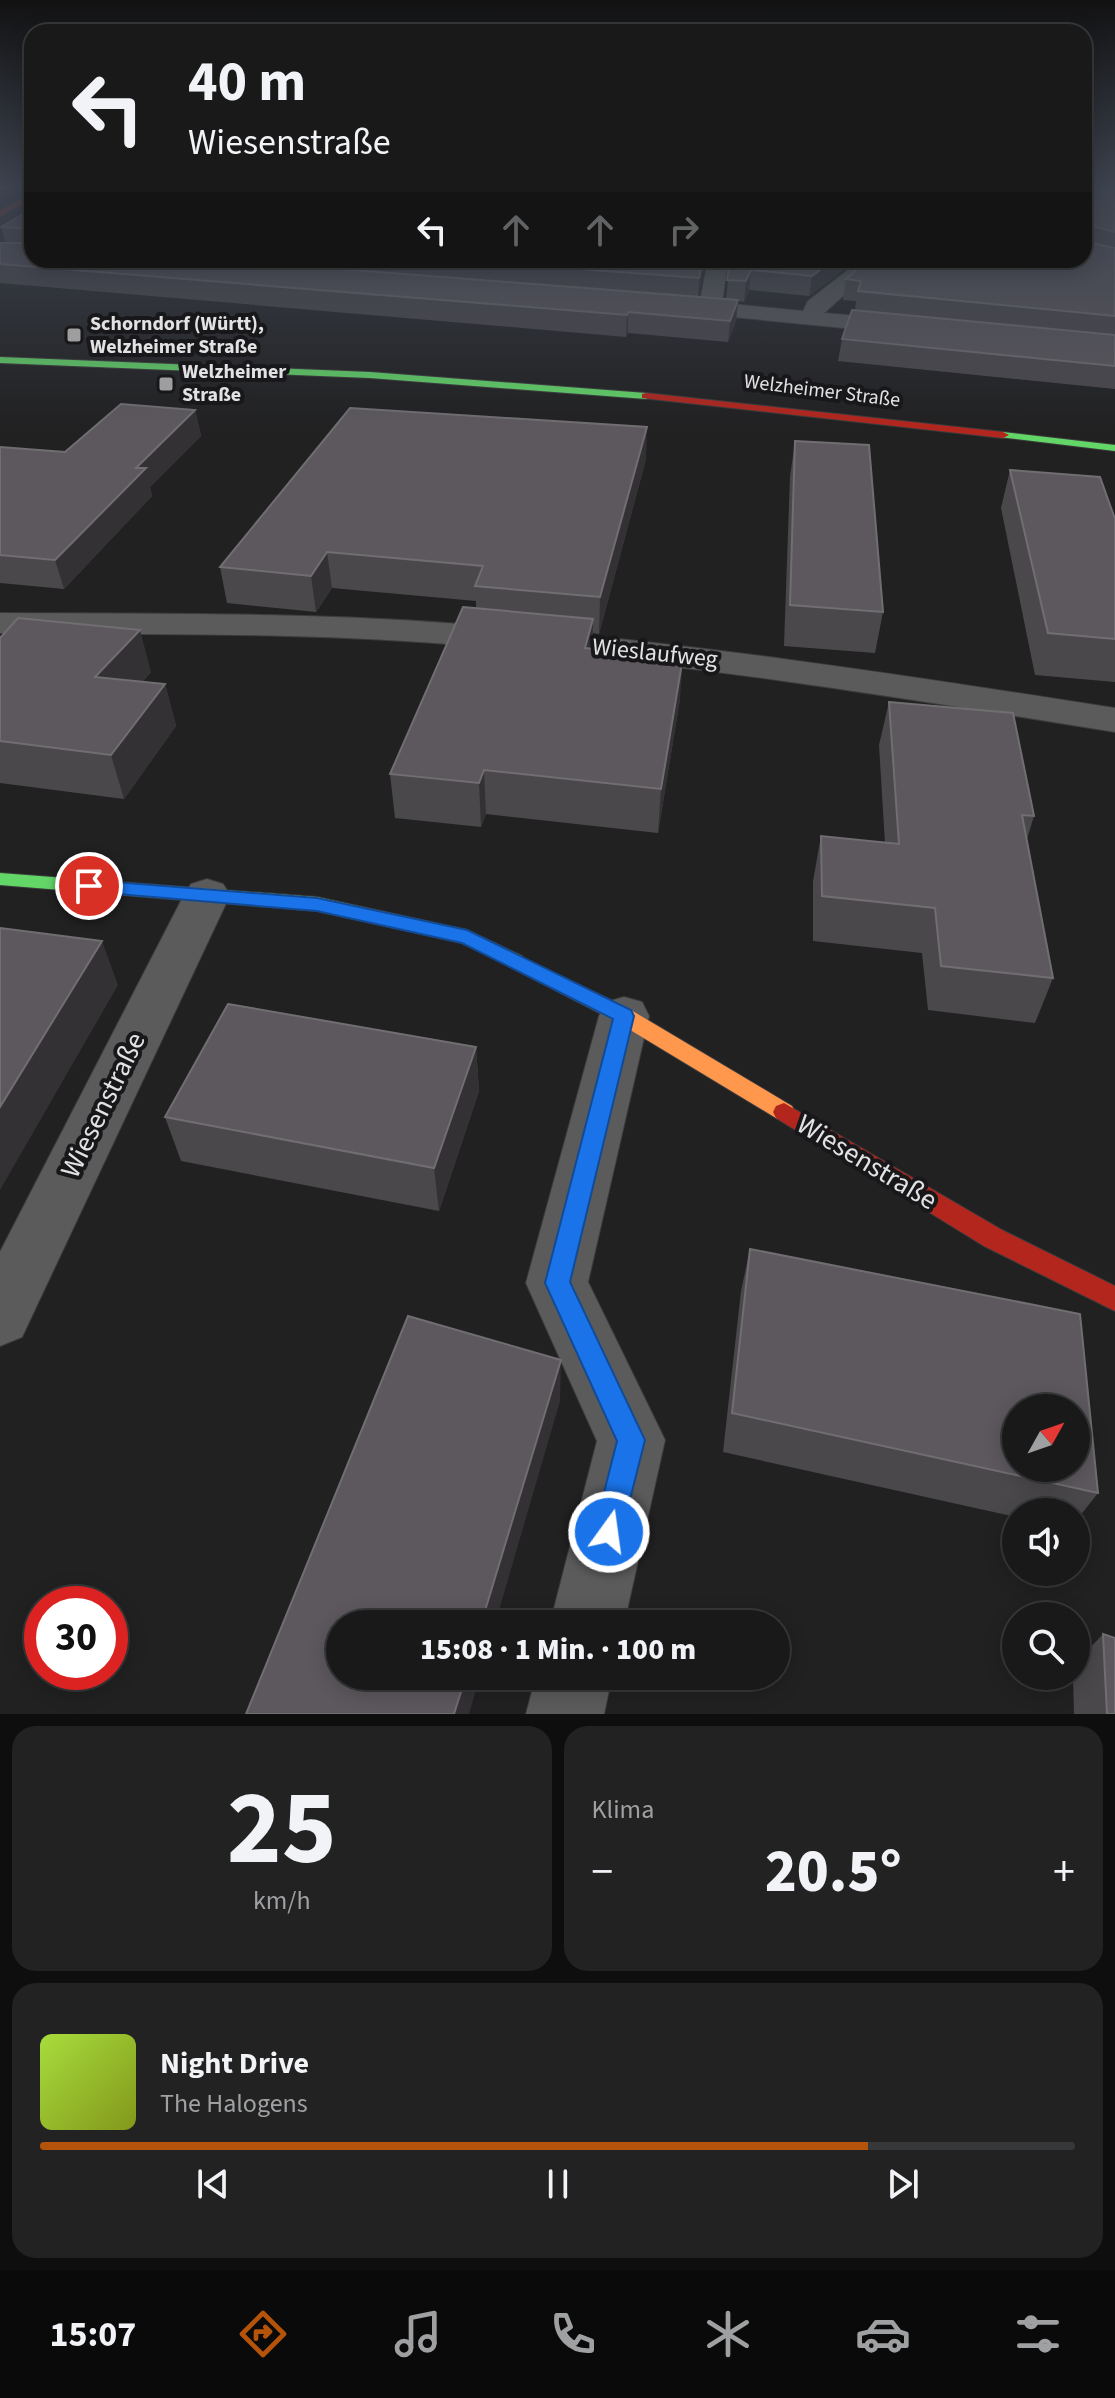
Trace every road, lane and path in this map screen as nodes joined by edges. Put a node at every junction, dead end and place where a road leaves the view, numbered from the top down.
1 (717, 268) edge
2 (863, 268) edge
3 (664, 305) edge
4 (710, 309) junction
5 (811, 317) junction
6 (935, 330) edge
7 (0, 349) edge
8 (0, 360) edge
9 (236, 367) junction
10 (1115, 448) edge
11 (0, 623) edge
12 (1115, 720) edge
13 (0, 879) edge
14 (207, 895) junction
15 (624, 1016) junction
16 (1115, 1299) edge
17 (0, 1316) edge
18 (590, 1610) edge
19 (571, 1690) edge
20 (565, 1714) edge

1 - 4 street
2 - 5 street
3 - 4 street
4 - 5 street
5 - 6 street
7 - 9 main road, Welzheimer Straße
8 - 9 main road, Welzheimer Straße
9 - 10 main road, Welzheimer Straße
11 - 12 street, Wieslaufweg
13 - 14 main road, Wiesenstraße
14 - 15 main road, Wiesenstraße
14 - 17 street, Wiesenstraße
15 - 16 main road, Wiesenstraße
15 - 18 street
19 - 20 street

